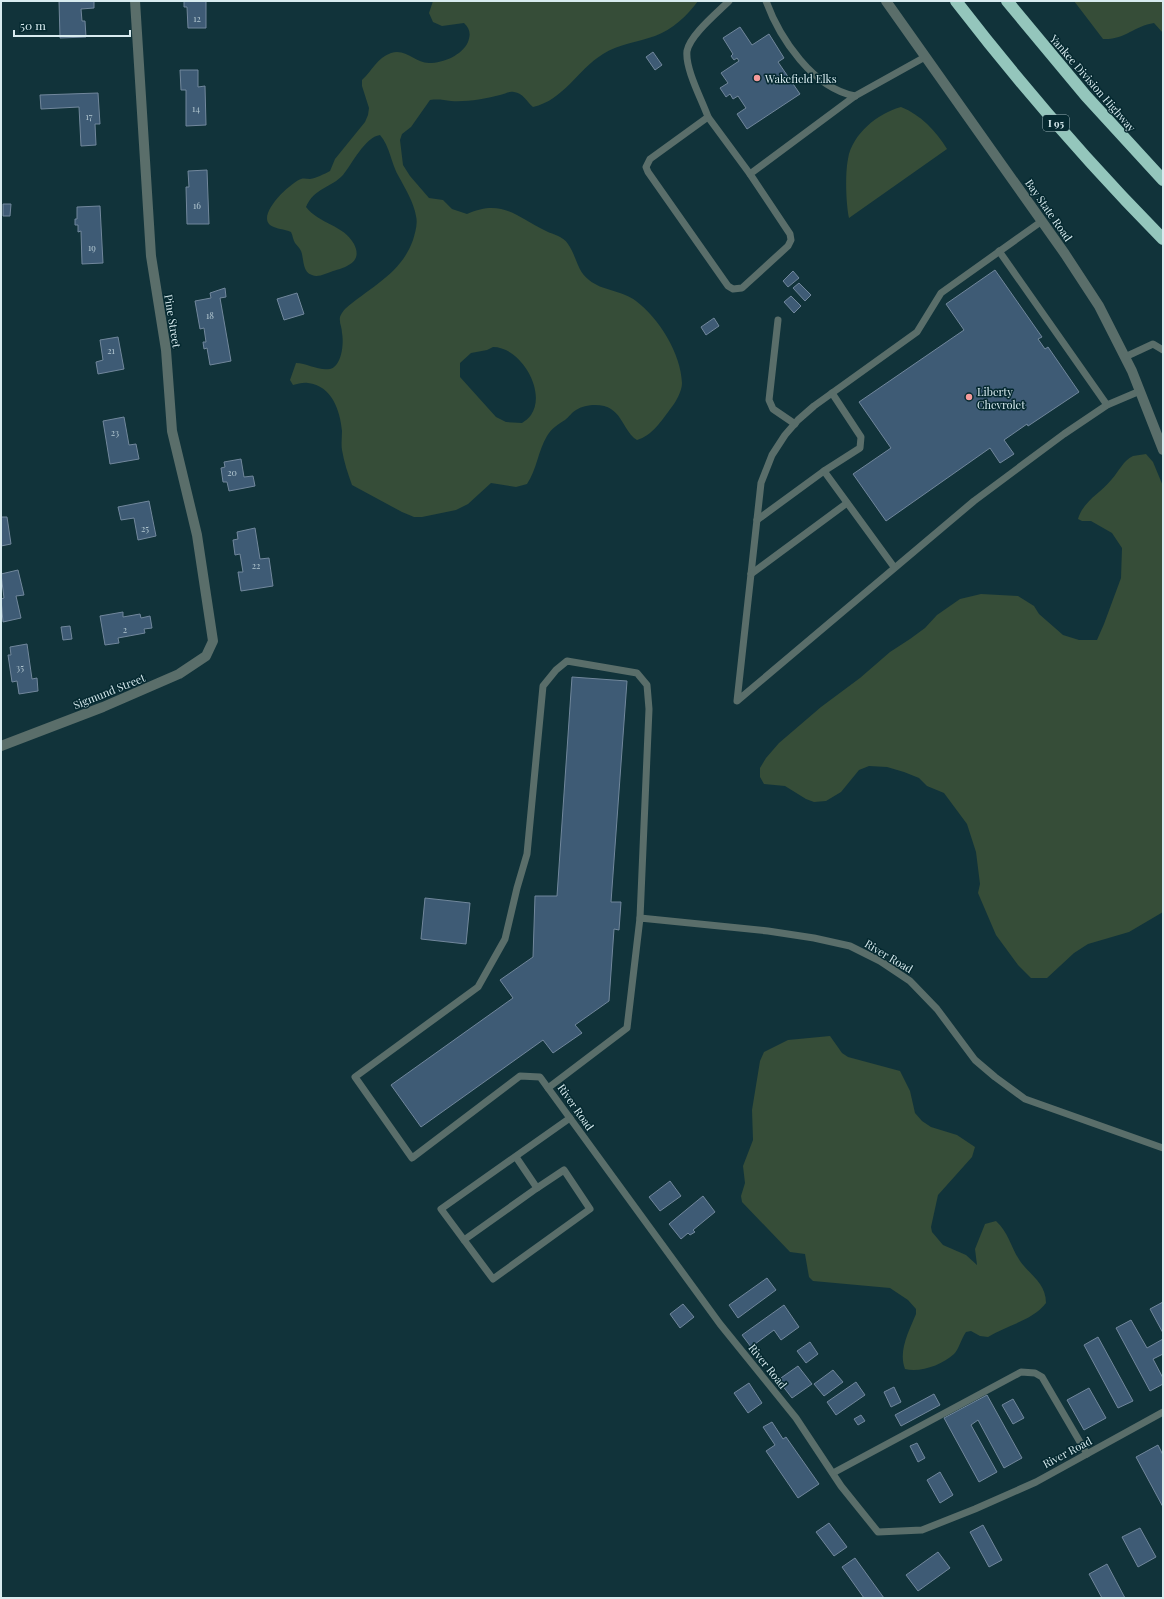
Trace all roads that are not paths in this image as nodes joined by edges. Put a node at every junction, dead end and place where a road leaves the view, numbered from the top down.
1 (134, 1) edge
2 (729, 1) edge
3 (766, 1) edge
4 (886, 1) edge
5 (956, 1) edge
6 (1007, 1) edge
7 (925, 57) junction
8 (855, 96) junction
9 (708, 117) junction
10 (750, 174) junction
11 (1163, 180) edge
12 (1042, 221) junction
13 (1163, 239) edge
14 (999, 251) junction
15 (778, 320) dead end
16 (1163, 350) edge
17 (1125, 357) junction
18 (1140, 391) junction
19 (832, 393) junction
20 (1108, 405) junction
21 (795, 424) junction
22 (1163, 450) edge
23 (824, 471) junction
24 (847, 504) junction
25 (757, 520) junction
26 (894, 567) junction
27 (751, 574) junction
28 (213, 641) joint
29 (1, 746) edge
30 (640, 918) junction
31 (548, 1088) junction
32 (570, 1118) junction
33 (1163, 1148) edge
34 (516, 1157) junction
35 (537, 1188) junction
36 (464, 1240) junction
37 (1163, 1412) edge
38 (1087, 1454) junction
39 (833, 1473) junction

1 - 28 street, Pine Street
2 - 9 lane
3 - 8 lane
4 - 7 street, Bay State Road
5 - 13 highway, I 95
6 - 11 highway, Yankee Division Highway
7 - 8 lane
7 - 12 street, Bay State Road
8 - 10 lane
9 - 10 lane
9 - 10 lane
12 - 14 lane
12 - 17 street, Bay State Road
14 - 19 lane
14 - 20 lane
15 - 21 lane
16 - 17 lane
17 - 18 street, Bay State Road
18 - 20 lane
18 - 22 street, Bay State Road
19 - 21 lane
19 - 23 lane
20 - 26 lane
21 - 25 lane
23 - 24 lane
23 - 25 lane
24 - 26 lane
24 - 27 lane
25 - 27 lane
26 - 27 lane
28 - 29 street, Sigmund Street
30 - 31 lane, River Road
30 - 31 lane
30 - 33 lane, River Road
31 - 32 lane, River Road
32 - 34 lane
32 - 39 lane, River Road
34 - 35 lane
34 - 36 lane
35 - 36 lane
35 - 36 lane
37 - 38 lane, River Road
38 - 39 lane, River Road
38 - 39 lane

